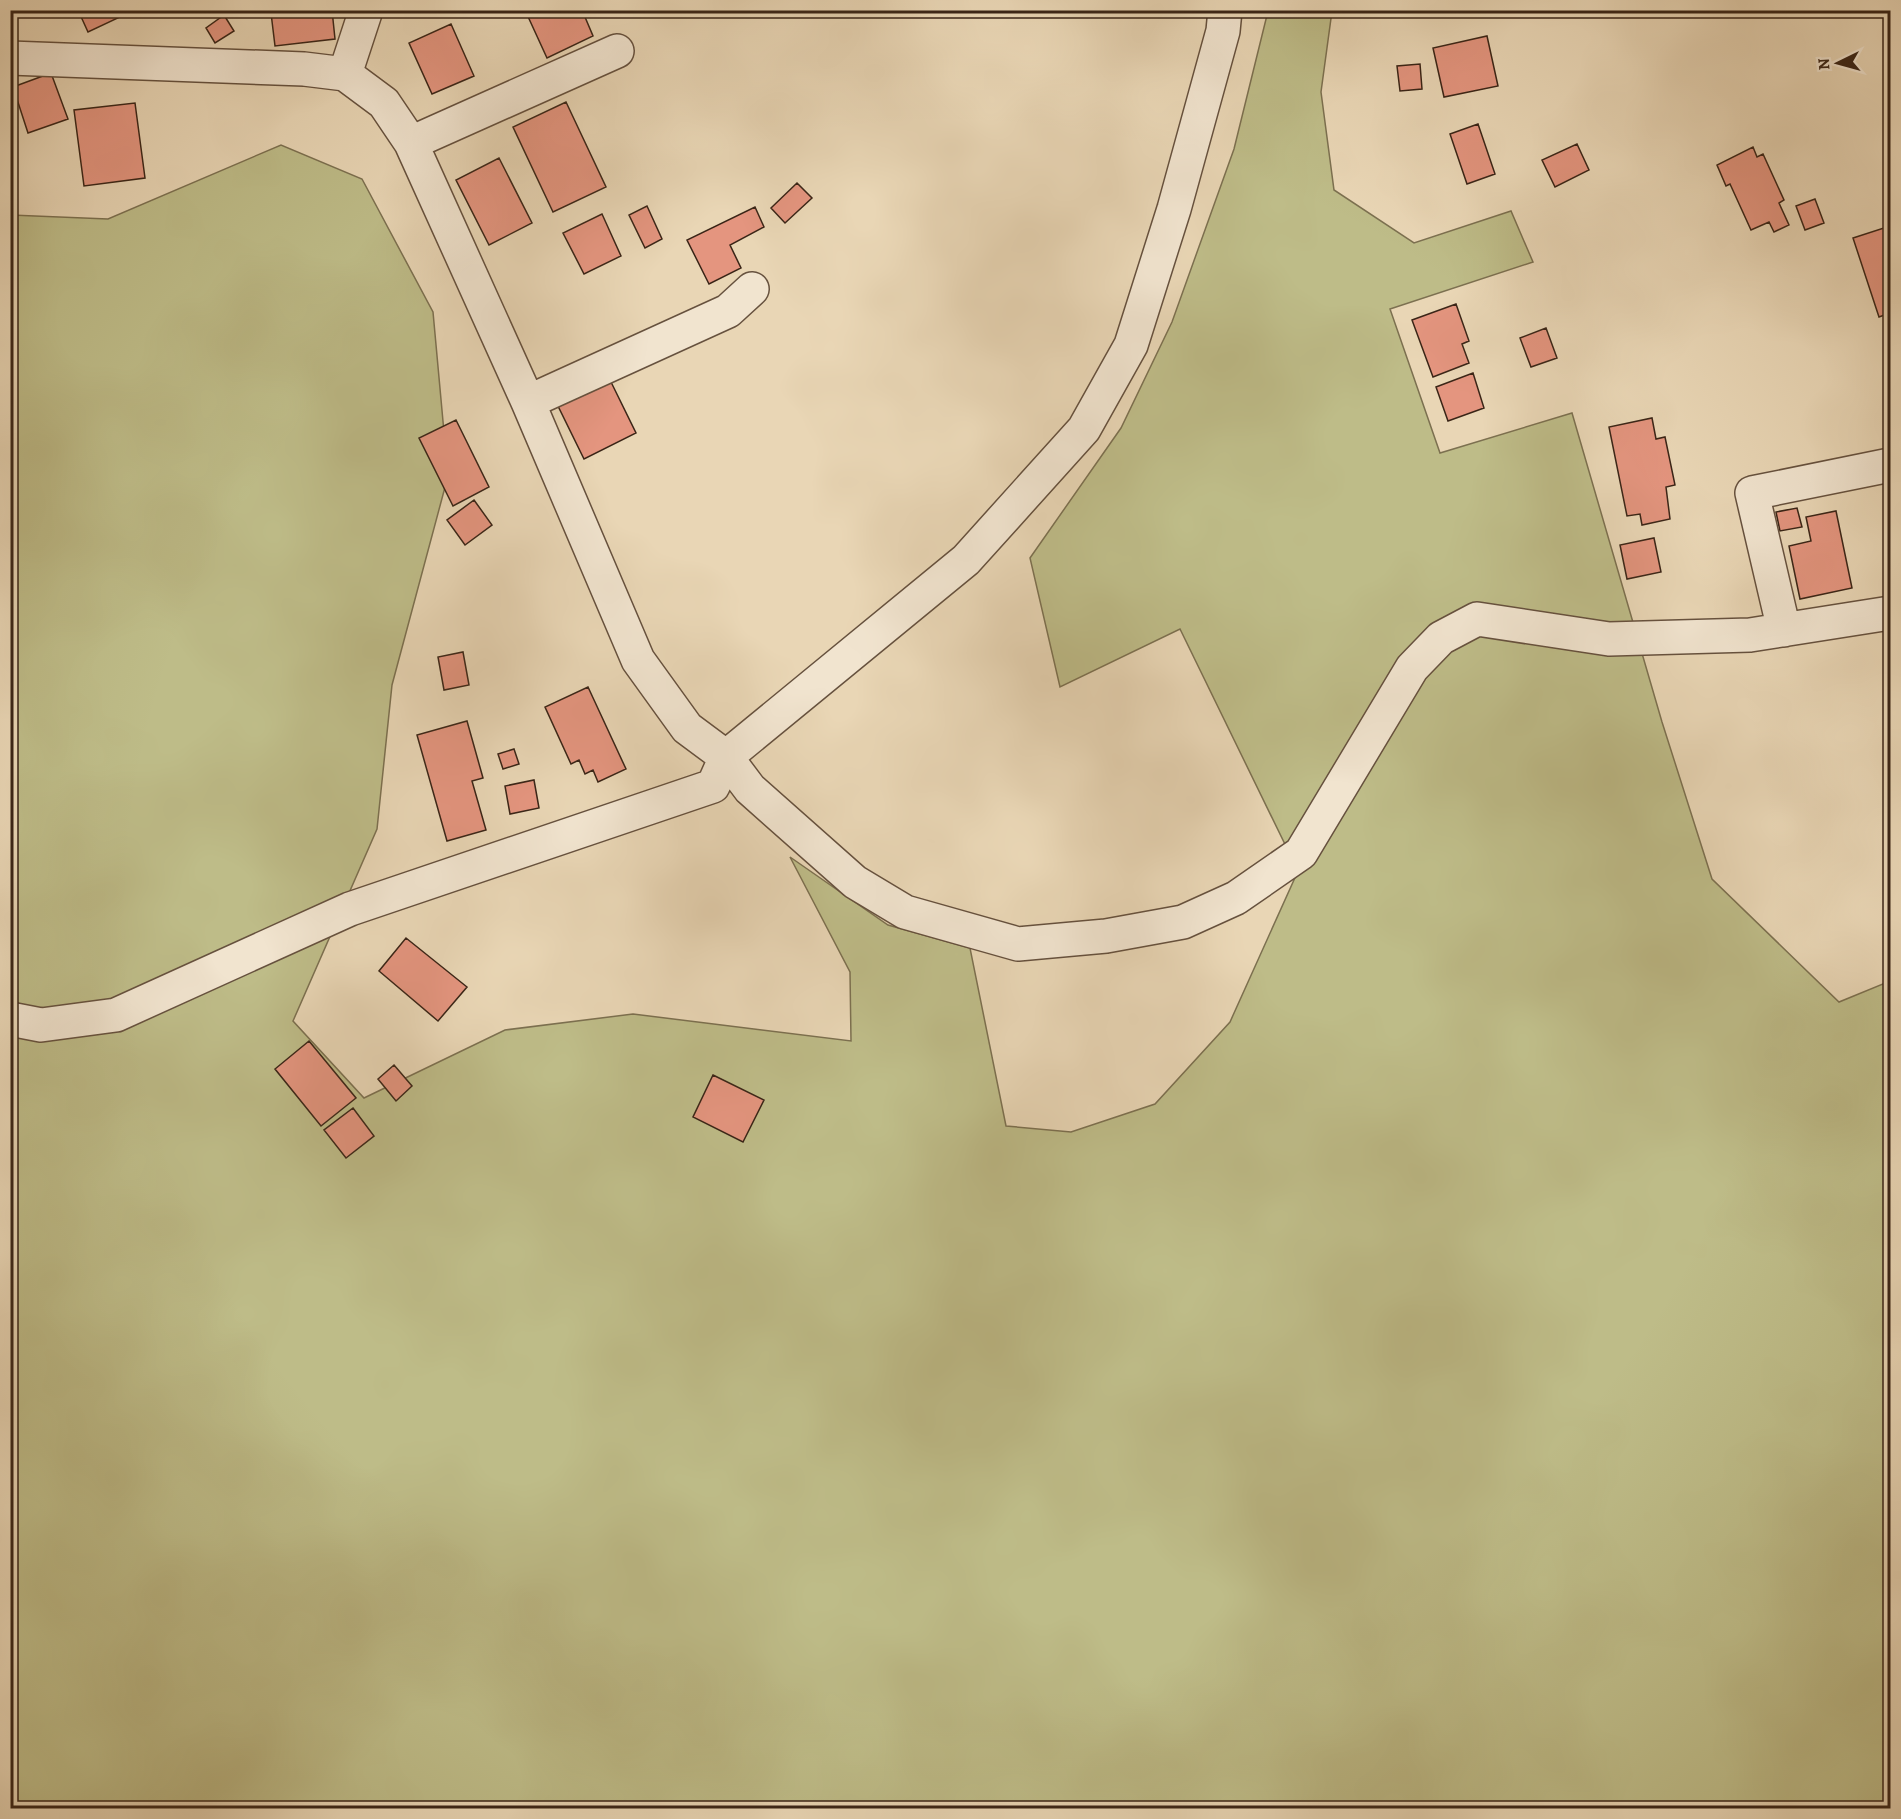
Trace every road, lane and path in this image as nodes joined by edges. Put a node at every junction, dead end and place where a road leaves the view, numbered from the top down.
1 (366, 10) edge
2 (1225, 10) edge
3 (616, 51) dead end
4 (10, 58) edge
5 (345, 74) junction
6 (411, 143) junction
7 (752, 289) dead end
8 (528, 402) junction
9 (1890, 465) edge
10 (1890, 613) edge
11 (1784, 630) junction
12 (726, 757) junction
13 (10, 1019) edge

1 - 5 street
2 - 12 street
3 - 6 street
4 - 5 street
5 - 6 street
6 - 8 street
7 - 8 street
8 - 12 street
9 - 11 street
10 - 11 street
11 - 12 street
12 - 13 street

